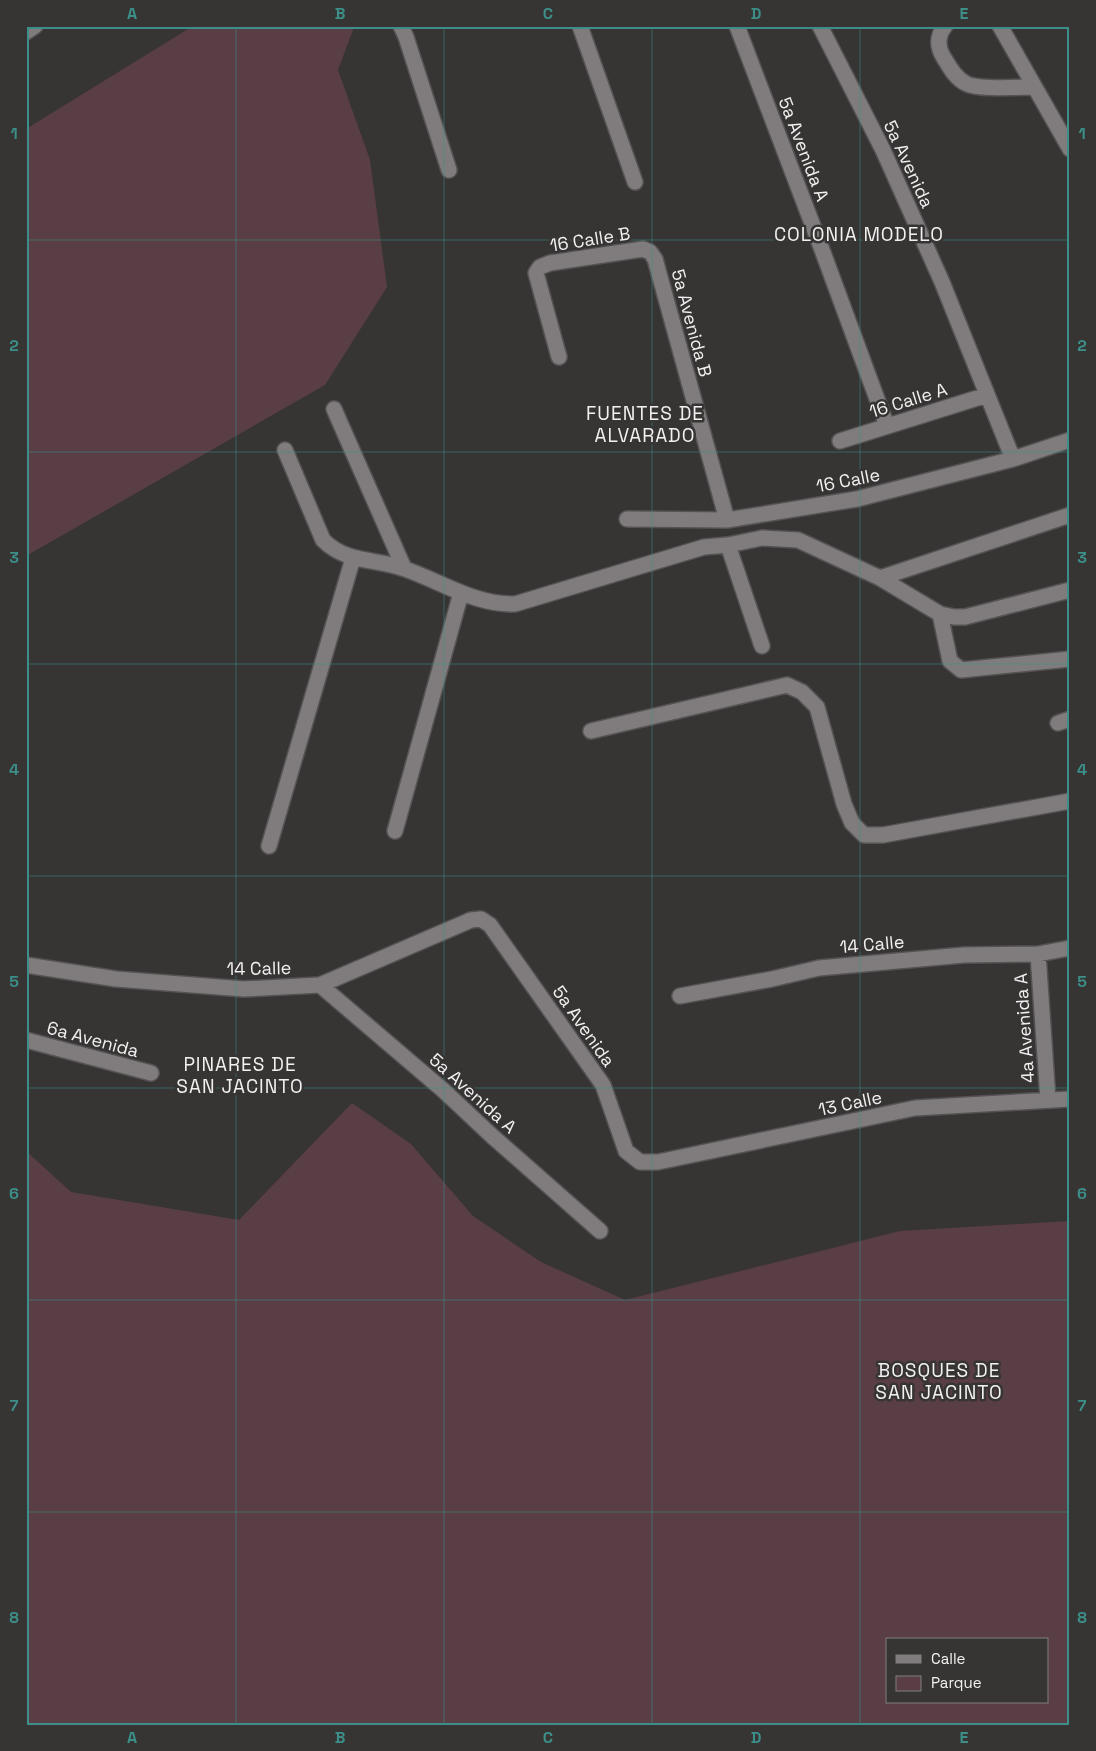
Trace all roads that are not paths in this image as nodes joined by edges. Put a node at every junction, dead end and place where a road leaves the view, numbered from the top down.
1 (35, 26) edge
2 (401, 26) edge
3 (580, 26) edge
4 (737, 26) edge
5 (820, 26) edge
6 (945, 26) edge
7 (1006, 28) edge
8 (26, 32) edge
9 (1034, 87) junction
10 (1070, 149) edge
11 (449, 170) dead end
12 (635, 182) dead end
13 (650, 252) joint
14 (559, 357) dead end
15 (988, 395) junction
16 (334, 409) dead end
17 (887, 426) junction
18 (1070, 440) edge
19 (840, 441) dead end
20 (285, 450) dead end
21 (1012, 459) junction
22 (1070, 515) edge
23 (627, 519) dead end
24 (727, 520) junction
25 (728, 545) junction
26 (353, 558) junction
27 (404, 568) junction
28 (880, 578) junction
29 (1070, 590) edge
30 (460, 592) junction
31 (940, 614) junction
32 (762, 646) dead end
33 (1070, 659) edge
34 (591, 731) dead end
35 (1070, 801) edge
36 (395, 831) dead end
37 (269, 846) dead end
38 (481, 919) joint
39 (1070, 948) edge
40 (1038, 954) junction
41 (26, 965) edge
42 (320, 985) junction
43 (680, 996) dead end
44 (26, 1040) edge
45 (152, 1073) dead end
46 (1070, 1099) edge
47 (1048, 1100) junction
48 (640, 1162) joint
49 (600, 1231) dead end

1 - 8 street
2 - 11 street
3 - 12 street
4 - 17 street, 5a Avenida A
5 - 15 street, 5a Avenida
6 - 9 street
7 - 9 street
9 - 10 street
13 - 14 street, 16 Calle B
13 - 24 street, 5a Avenida B
15 - 17 street, 16 Calle A
15 - 21 street, 5a Avenida
16 - 27 street
17 - 19 street, 16 Calle A
18 - 21 street, 16 Calle
20 - 26 street
21 - 24 street, 16 Calle
22 - 28 street
23 - 24 street, 16 Calle
25 - 28 street
25 - 30 street
25 - 32 street
26 - 27 street
26 - 37 street
27 - 30 street
28 - 31 street
29 - 31 street
30 - 36 street
31 - 33 street
34 - 35 street
38 - 42 street, 14 Calle
38 - 48 street, 5a Avenida
39 - 40 street, 14 Calle
40 - 43 street, 14 Calle
40 - 47 street, 4a Avenida A
41 - 42 street, 14 Calle
42 - 49 street, 5a Avenida A
44 - 45 street, 6a Avenida
46 - 47 street, 13 Calle
47 - 48 street, 13 Calle

